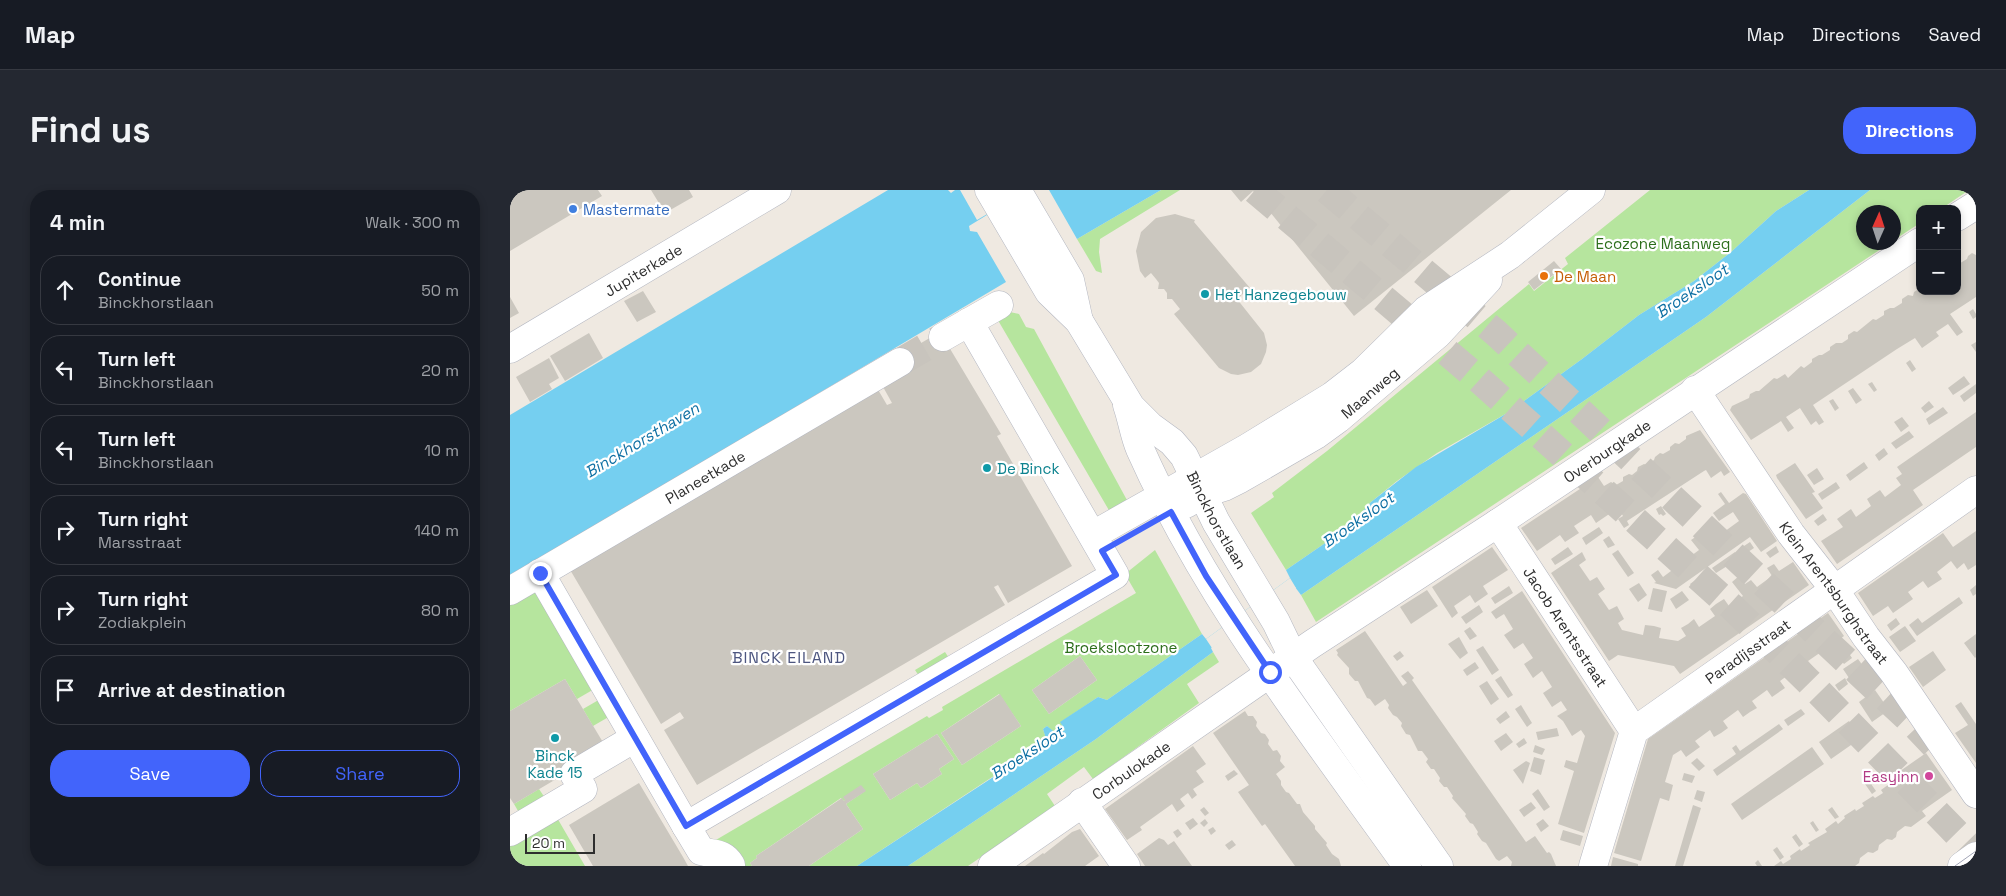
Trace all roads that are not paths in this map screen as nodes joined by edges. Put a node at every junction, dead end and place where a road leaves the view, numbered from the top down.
1 (777, 190) edge
2 (1591, 190) edge
3 (1006, 196) edge
4 (1976, 205) edge
5 (1961, 214) edge
6 (1916, 245) edge
7 (1000, 305) dead end
8 (973, 329) junction
9 (943, 337) tunnel mouth
10 (510, 349) edge
11 (900, 362) tunnel mouth
12 (1695, 390) junction
13 (1123, 397) junction
14 (1199, 486) junction
15 (1976, 490) edge
16 (1167, 504) junction
17 (1498, 523) junction
18 (1097, 543) junction
19 (540, 573) junction
20 (1834, 588) junction
21 (510, 591) edge
22 (1293, 657) junction
23 (1270, 672) junction
24 (1634, 731) junction
25 (635, 738) junction
26 (1976, 794) edge
27 (1082, 802) junction
28 (691, 823) junction
29 (510, 832) edge
30 (731, 865) edge
31 (992, 866) edge
32 (1126, 866) edge
33 (1407, 866) edge
34 (1439, 866) edge
35 (1593, 866) edge

1 - 10 street, Jupiterkade
2 - 14 street, Maanweg
3 - 13 street, Binckhorstlaan
4 - 5 street
6 - 12 street, Overburgkade
7 - 8 street
8 - 9 street
8 - 18 street
11 - 19 street, Planeetkade
12 - 17 street, Overburgkade
12 - 20 street, Klein Arentsburghstraat
13 - 14 street, Binckhorstlaan
13 - 16 street, Binckhorstlaan
14 - 16 street, Maanweg
14 - 22 street, Binckhorstlaan
15 - 20 street, Paradijsstraat
16 - 18 street
16 - 23 street, Binckhorstlaan
17 - 22 street, Overburgkade
17 - 24 street, Jacob Arentsstraat
18 - 28 street
19 - 21 street, Planeetkade
19 - 25 street
20 - 24 street, Paradijsstraat
20 - 26 street, Klein Arentsburghstraat
22 - 23 street
22 - 34 street, Binckhorstlaan
23 - 27 street, Corbulokade
23 - 33 street, Binckhorstlaan
24 - 35 street
25 - 28 street
25 - 29 street
27 - 31 street, Corbulokade
27 - 32 street
28 - 30 street

